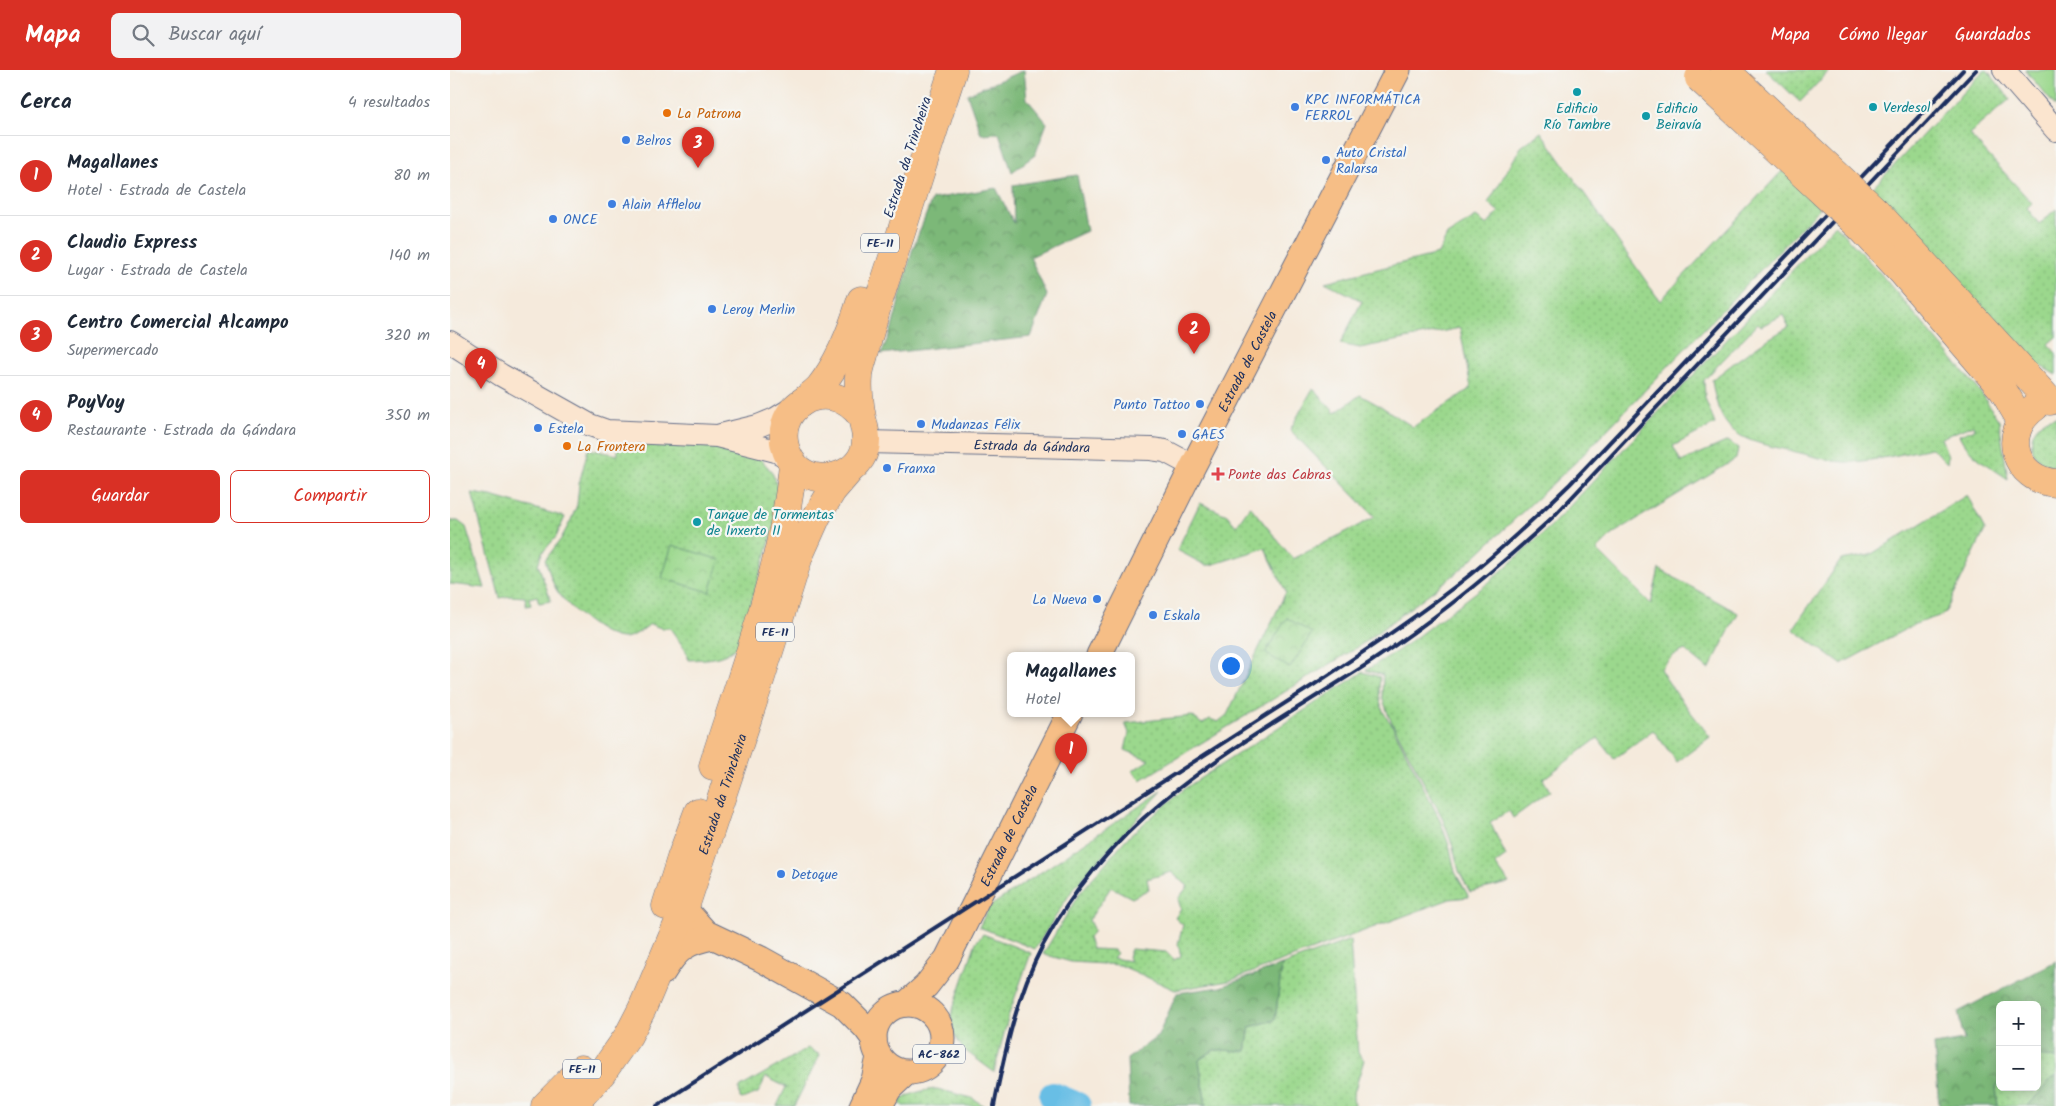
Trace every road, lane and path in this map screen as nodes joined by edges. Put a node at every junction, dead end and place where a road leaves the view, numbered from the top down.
1 (934, 70) edge
2 (953, 70) edge
3 (1398, 70) edge
4 (1725, 70) edge
5 (2004, 70) edge
6 (1694, 74) edge
7 (2056, 130) edge
8 (1869, 220) junction
9 (450, 342) edge
10 (2053, 401) edge
11 (799, 404) junction
12 (2021, 420) junction
13 (864, 430) junction
14 (717, 436) junction
15 (791, 461) junction
16 (1193, 466) junction
17 (850, 470) junction
18 (2056, 483) edge
19 (1100, 652) edge
20 (1068, 717) edge
21 (709, 806) junction
22 (685, 907) junction
23 (723, 941) junction
24 (947, 959) junction
25 (842, 1004) junction
26 (898, 1007) junction
27 (642, 1009) junction
28 (936, 1018) junction
29 (877, 1048) junction
30 (906, 1073) junction
31 (545, 1106) edge
32 (572, 1106) edge
33 (862, 1106) edge
34 (880, 1106) edge

1 - 11 highway, Estrada da Trincheira / FE-11
2 - 13 highway, Estrada da Trincheira / FE-11
3 - 16 main road, Estrada de Castela
4 - 8 highway, bridge
5 - 7 street
6 - 8 highway, bridge
8 - 10 highway
8 - 12 highway
9 - 14 street
10 - 12 highway
11 - 13 highway
11 - 14 street
11 - 15 highway, FE-11
12 - 18 highway
13 - 16 street, Estrada da Gándara
13 - 17 highway, FE-11
14 - 15 street
15 - 17 highway
15 - 21 highway, Estrada da Trincheira / FE-11
16 - 19 main road, Estrada de Castela
17 - 21 highway, Estrada da Trincheira / FE-11
20 - 24 main road, Estrada de Castela
21 - 22 highway, Estrada da Trincheira / FE-11
21 - 23 main road
21 - 31 highway, Estrada da Trincheira / FE-11
22 - 23 main road
22 - 27 highway, Estrada da Trincheira / FE-11
23 - 25 main road
23 - 27 main road
24 - 26 main road
24 - 28 main road
25 - 26 main road
25 - 29 main road
26 - 28 main road
26 - 29 main road
27 - 32 highway, Estrada da Trincheira / FE-11
28 - 30 main road, AC-862
29 - 30 main road, AC-862
29 - 33 main road
30 - 34 main road, AC-862

